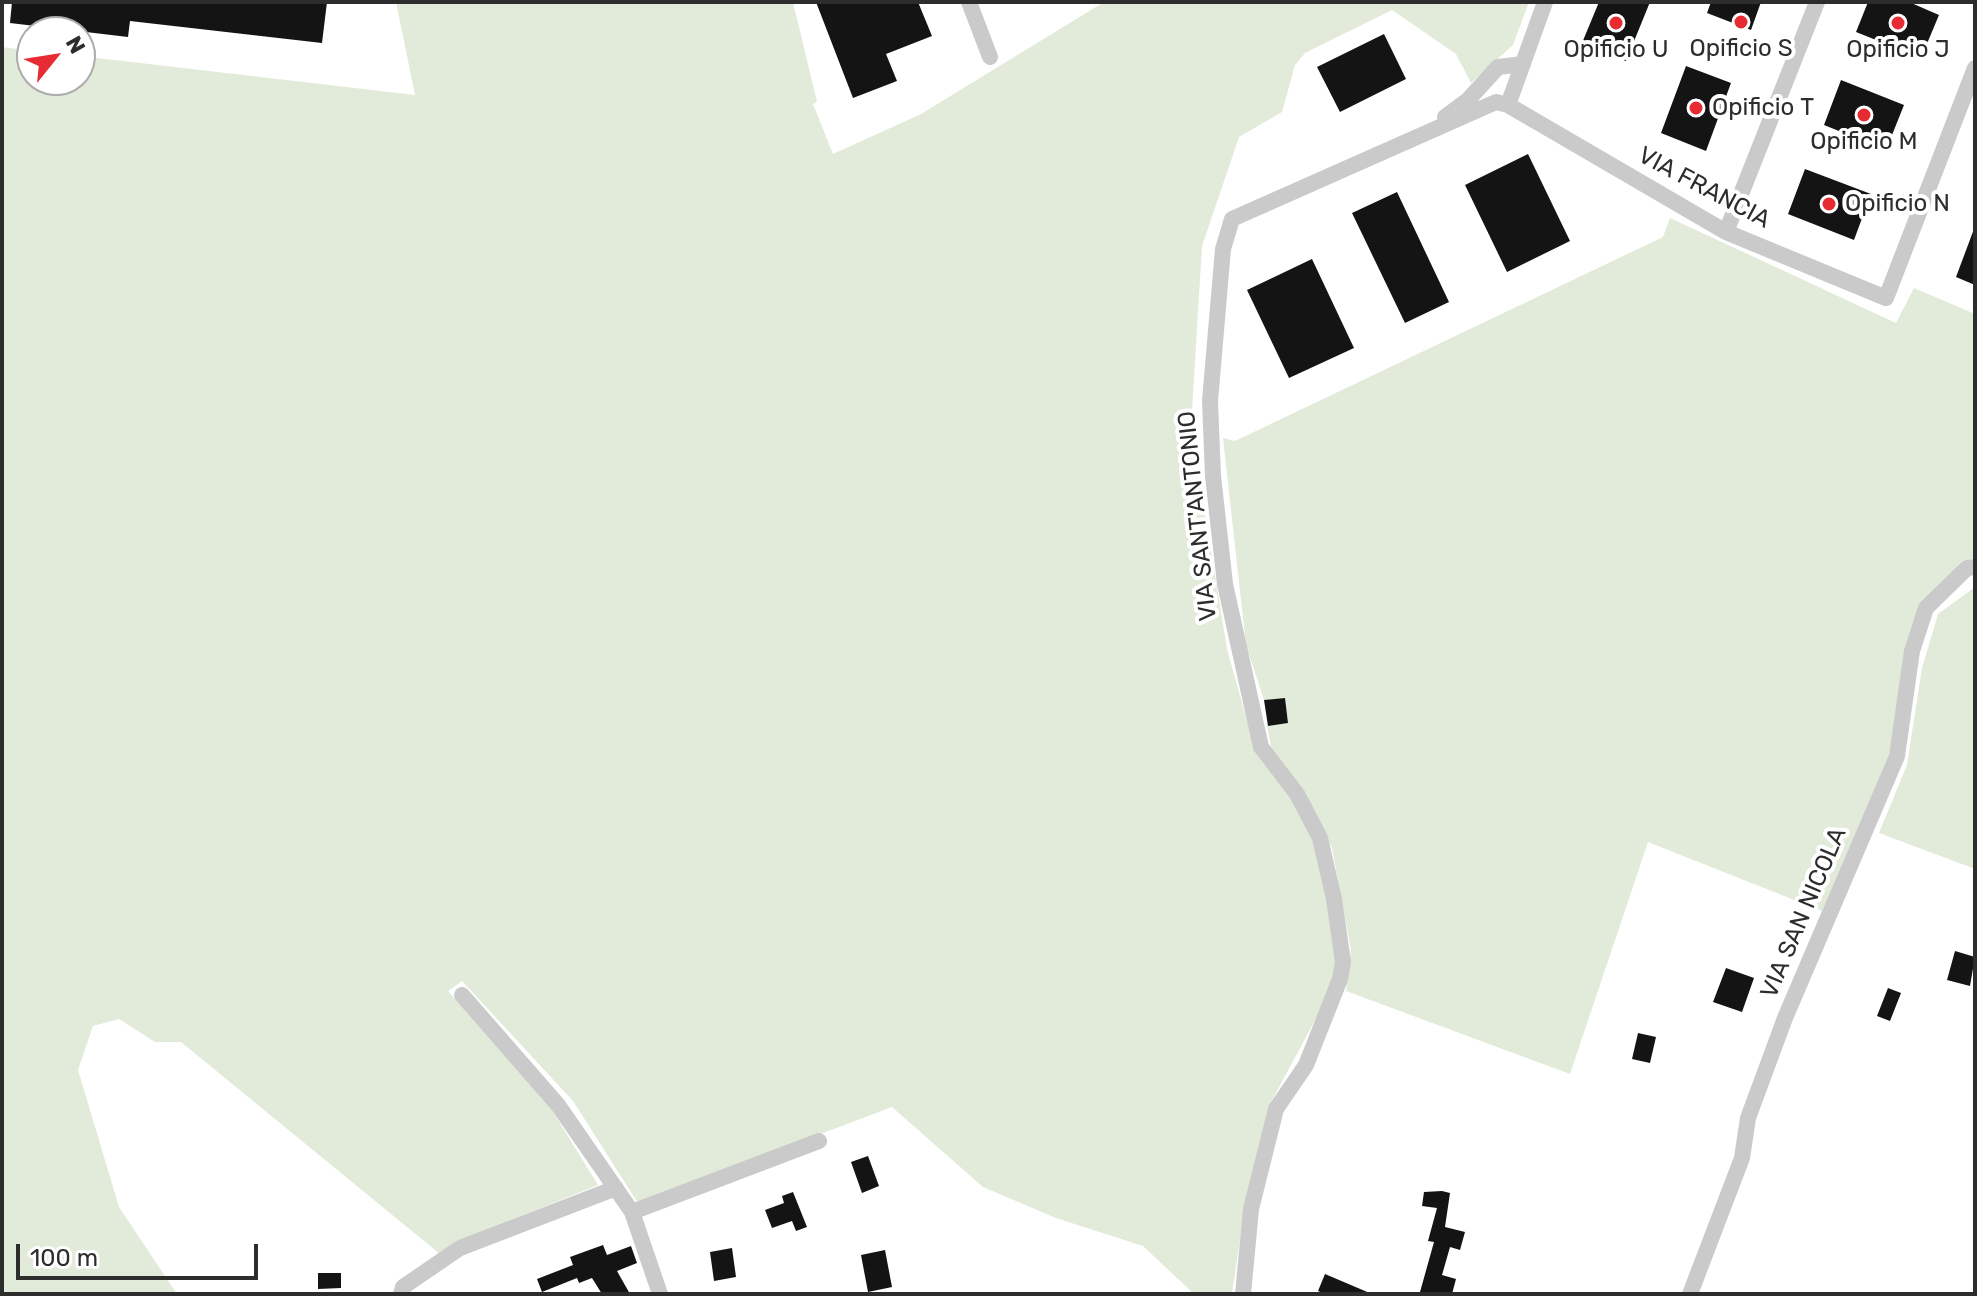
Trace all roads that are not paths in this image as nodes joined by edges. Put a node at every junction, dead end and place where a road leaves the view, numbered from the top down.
1 (969, 2) edge
2 (1545, 2) edge
3 (1817, 2) edge
4 (990, 57) dead end
5 (1523, 64) junction
6 (1975, 68) edge
7 (1482, 83) junction
8 (1502, 104) junction
9 (1424, 133) junction
10 (1726, 232) junction
11 (1975, 567) edge
12 (462, 995) dead end
13 (819, 1141) dead end
14 (616, 1188) junction
15 (632, 1212) junction
16 (401, 1294) edge
17 (660, 1294) edge
18 (1243, 1294) edge
19 (1690, 1294) edge

1 - 4 street
2 - 5 street
3 - 10 street
5 - 7 street
5 - 8 street
6 - 10 street, VIA FRANCIA
7 - 8 street
7 - 9 street
8 - 9 street
8 - 10 street, VIA FRANCIA
9 - 18 street, VIA SANT'ANTONIO
11 - 19 street, VIA SAN NICOLA
12 - 14 street
13 - 15 street
14 - 15 street
14 - 16 street
15 - 17 street

